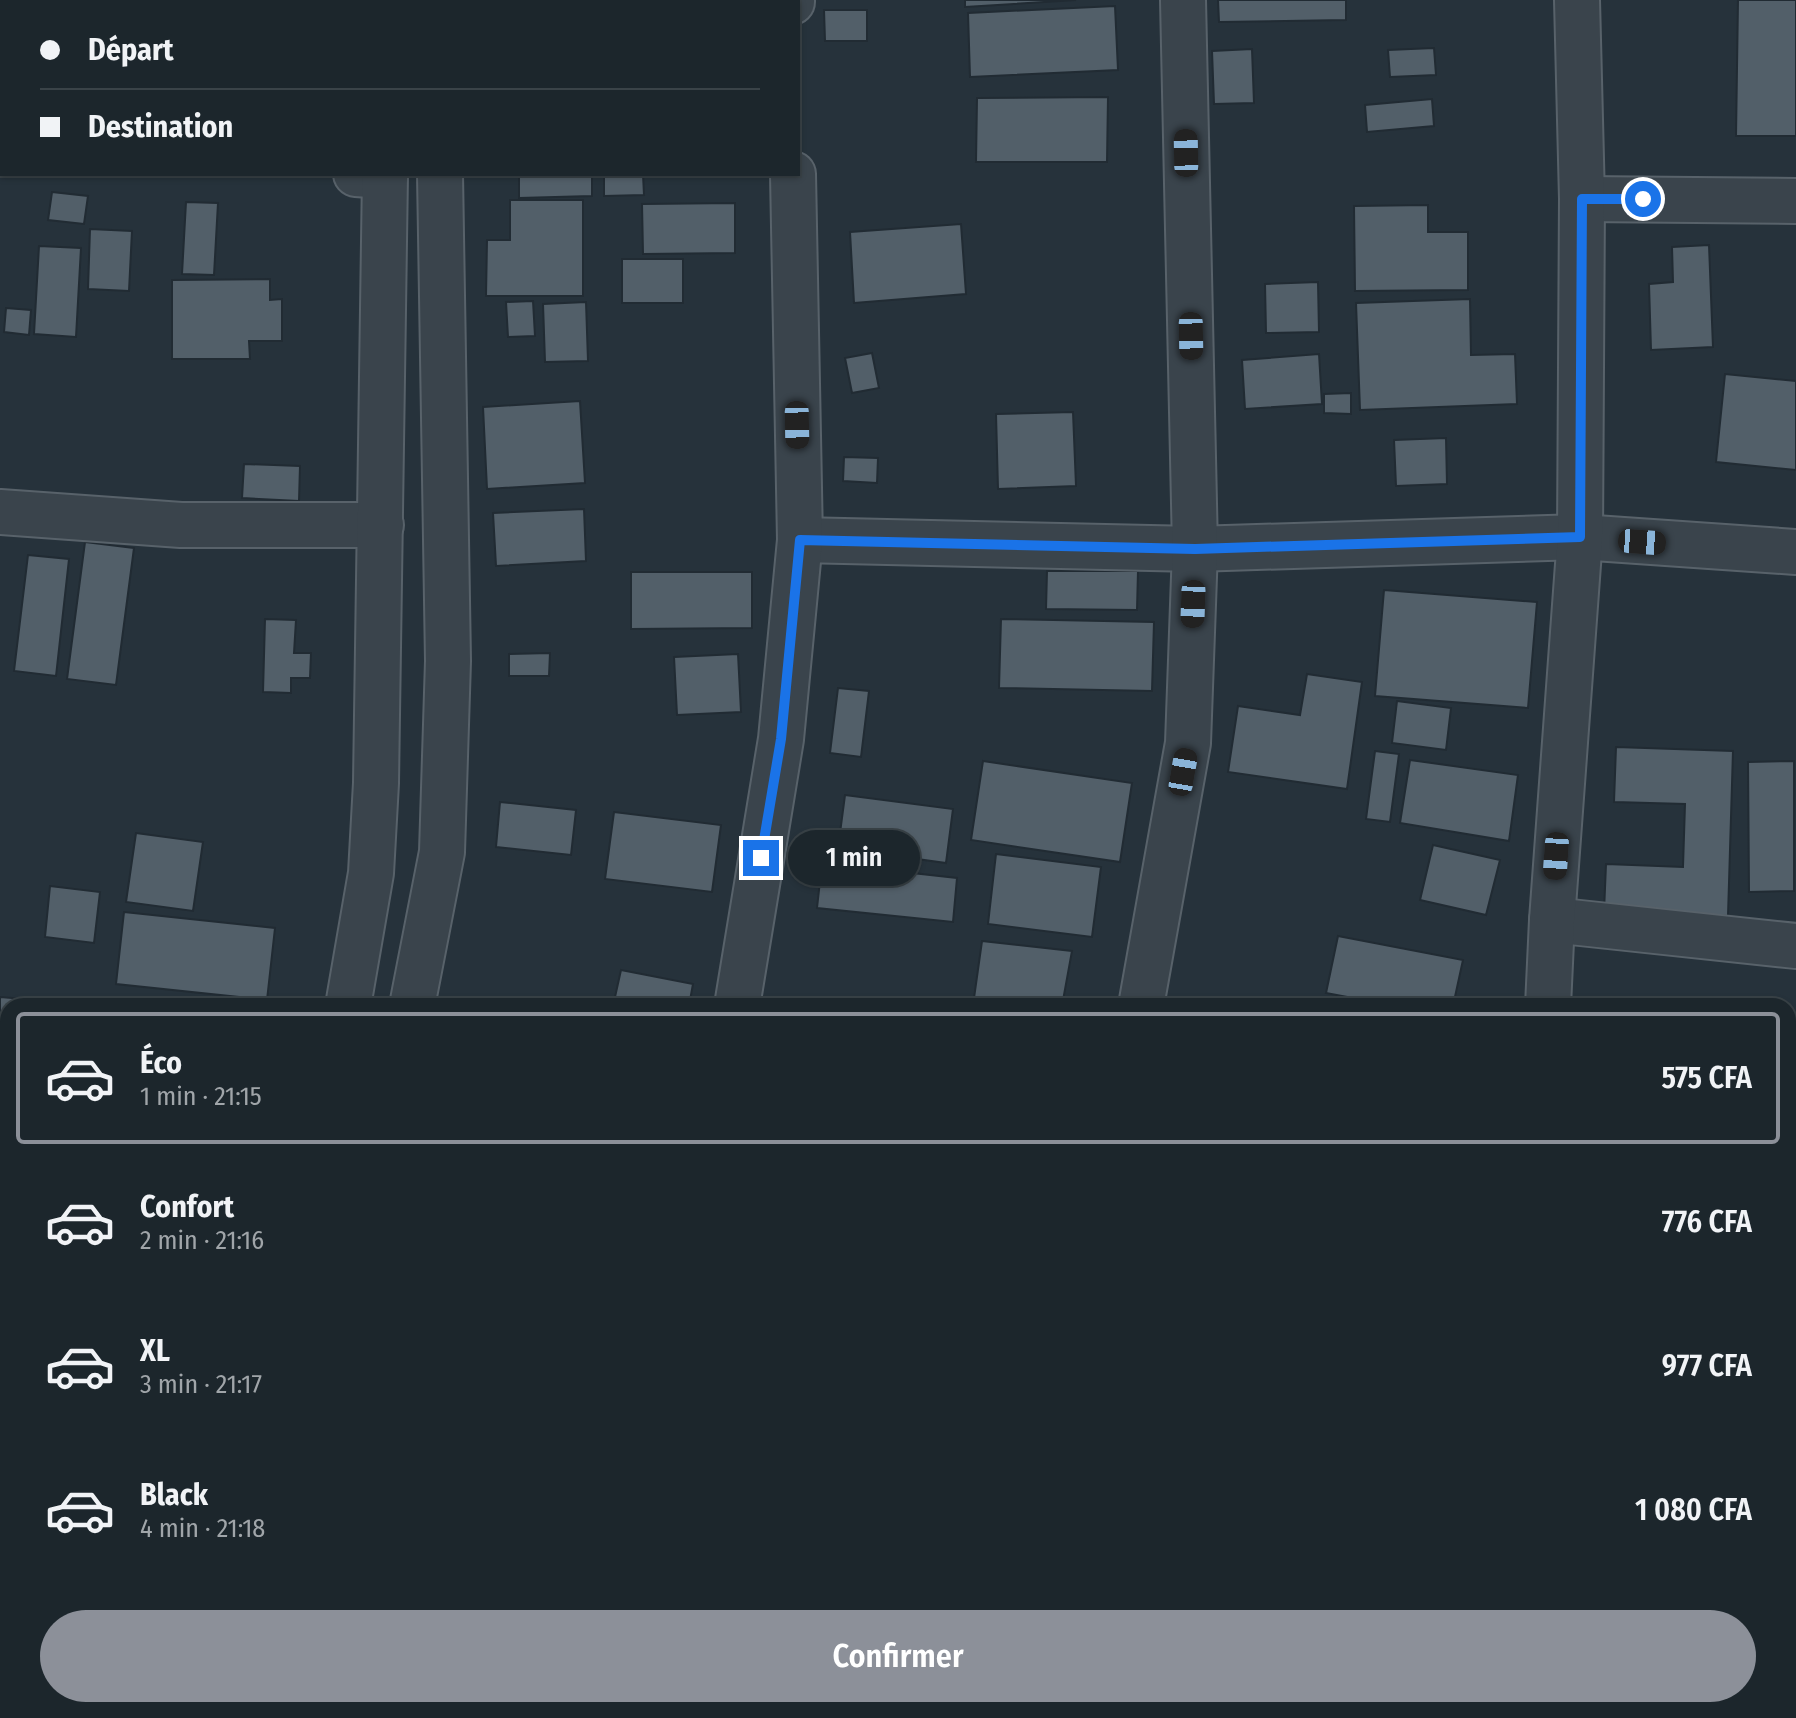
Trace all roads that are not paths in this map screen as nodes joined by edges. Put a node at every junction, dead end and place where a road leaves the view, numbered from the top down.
1 (1183, 0) edge
2 (1577, 0) edge
3 (375, 176) edge
4 (440, 176) edge
5 (793, 176) edge
6 (1582, 199) junction
7 (1796, 201) edge
8 (0, 512) edge
9 (381, 525) junction
10 (1580, 537) junction
11 (800, 540) junction
12 (1195, 549) junction
13 (1796, 552) edge
14 (1552, 920) junction
15 (1796, 946) edge
16 (349, 998) edge
17 (414, 998) edge
18 (738, 998) edge
19 (1142, 998) edge
20 (1548, 998) edge

1 - 12 street
2 - 6 street
3 - 9 street
4 - 17 street
5 - 11 street
6 - 7 street
6 - 10 street
8 - 9 street
9 - 16 street
10 - 12 street
10 - 13 street
10 - 14 street
11 - 12 street
11 - 18 street
12 - 19 street
14 - 15 street
14 - 20 street

